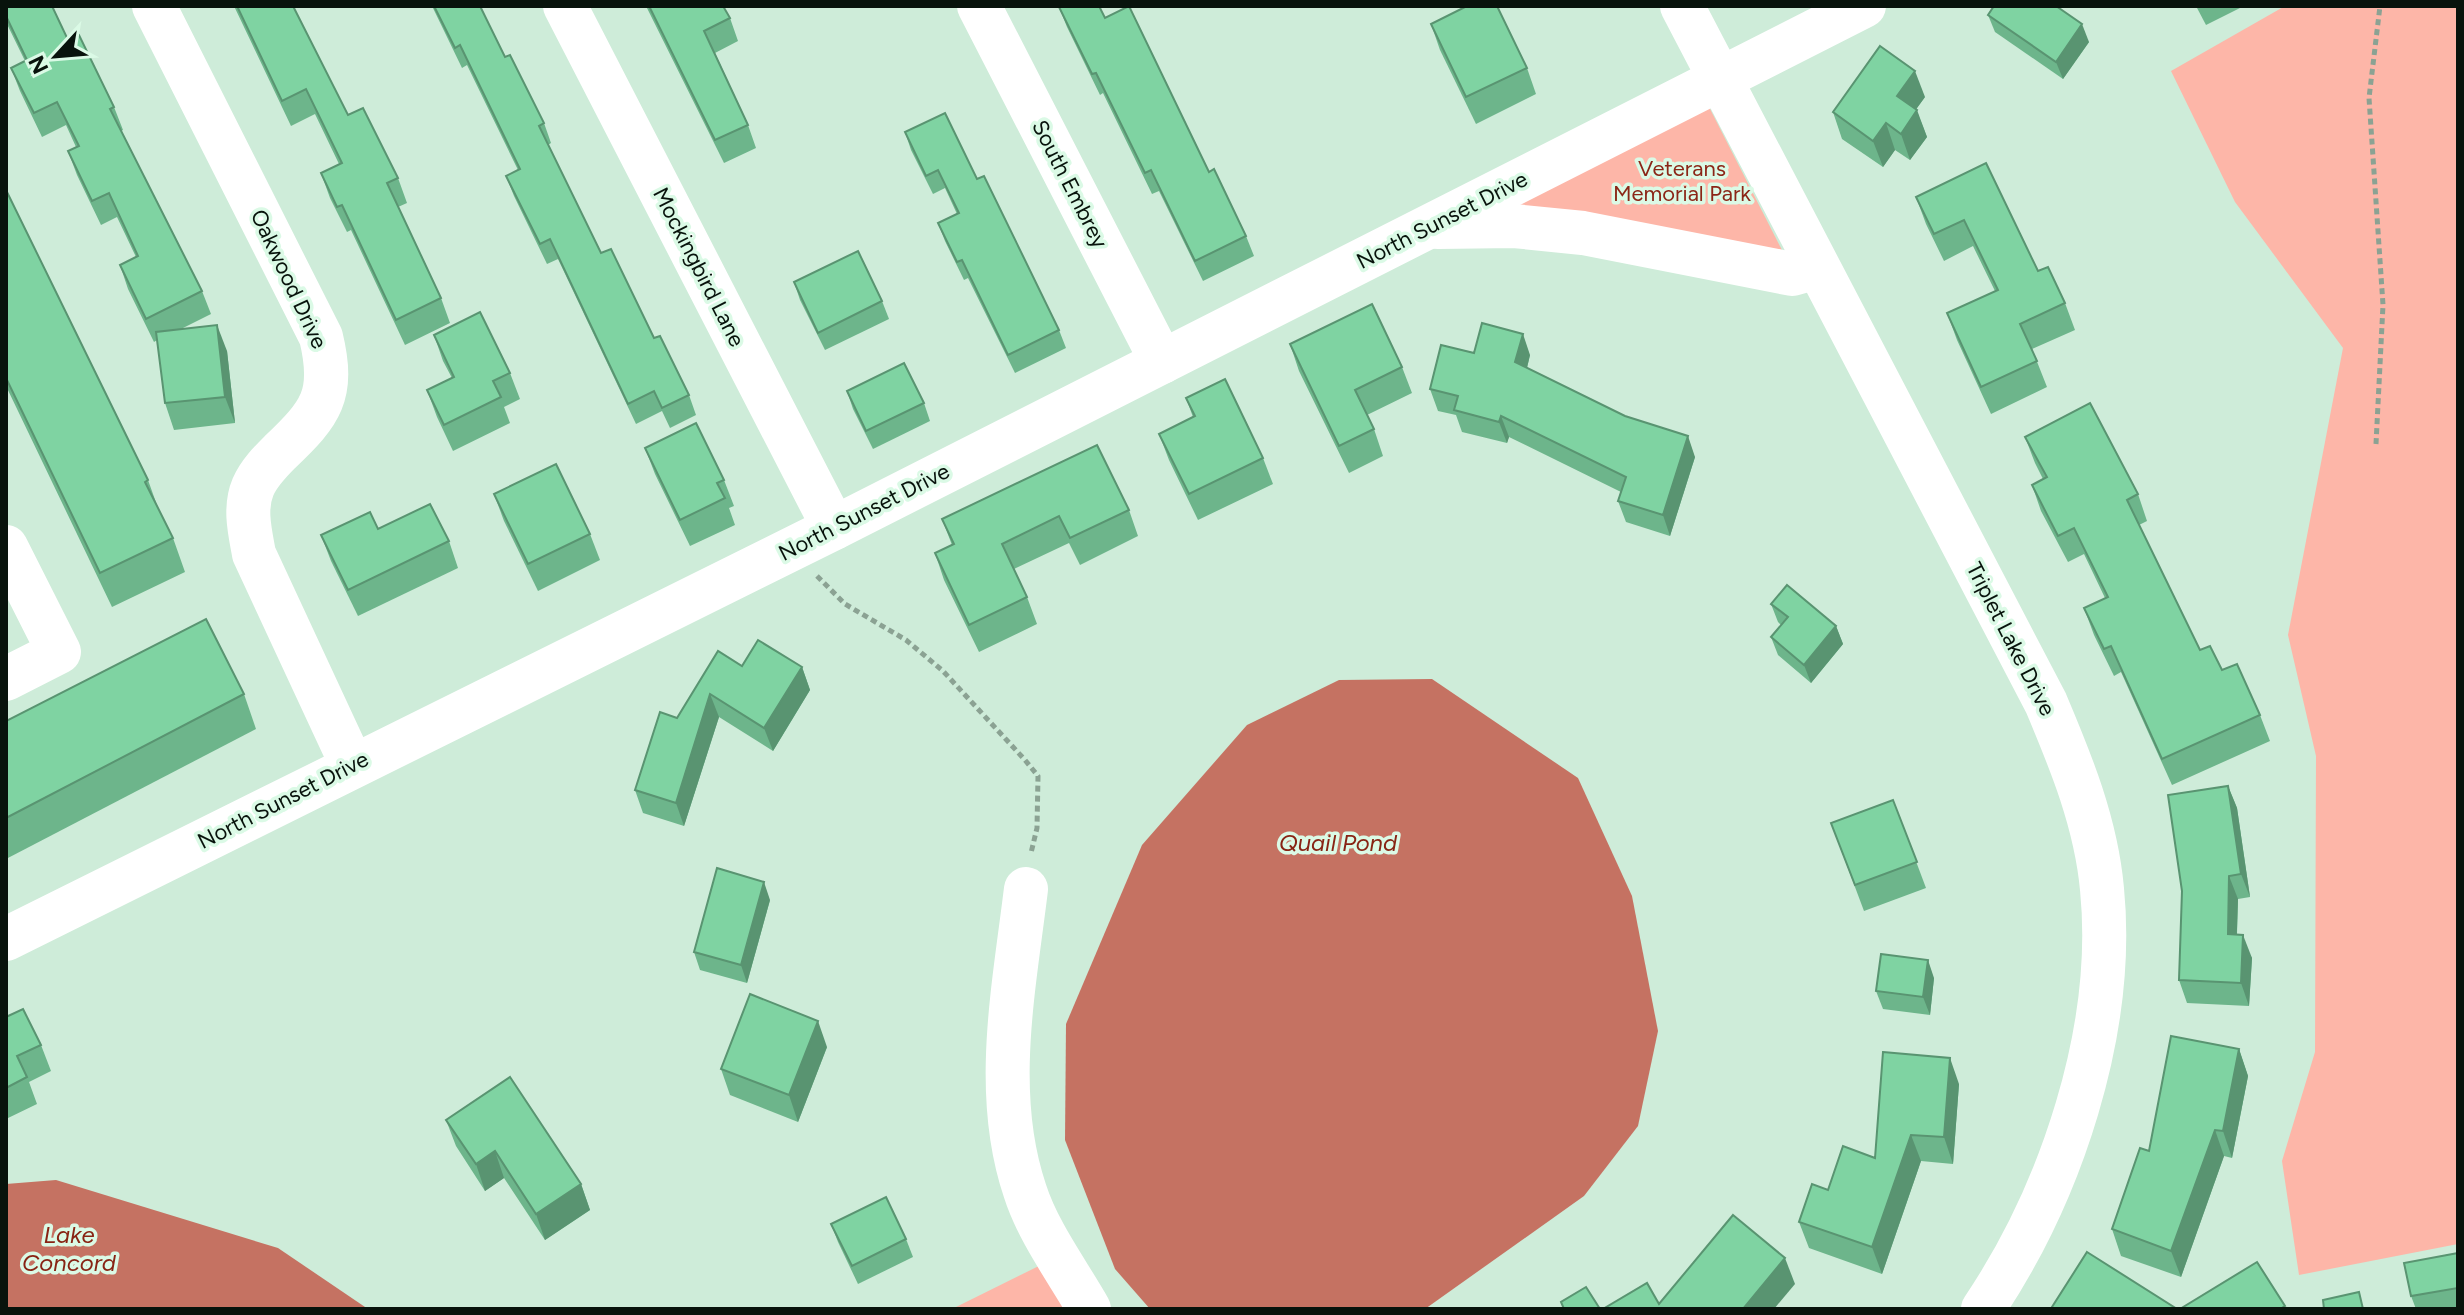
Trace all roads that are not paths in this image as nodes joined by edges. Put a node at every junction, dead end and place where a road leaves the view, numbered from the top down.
1 (154, 6) edge
2 (565, 6) edge
3 (979, 6) edge
4 (1682, 6) edge
5 (1864, 6) edge
6 (1719, 79) junction
7 (1427, 228) junction
8 (1817, 267) junction
9 (1162, 362) junction
10 (834, 528) junction
11 (6, 547) edge
12 (6, 679) edge
13 (352, 765) junction
14 (1026, 889) dead end
15 (6, 939) edge
16 (2002, 1301) edge
17 (1089, 1309) edge

1 - 13 street, Oakwood Drive
2 - 10 street, Mockingbird Lane
3 - 9 street, South Embrey
4 - 6 street, Triplet Lake Drive
5 - 6 street, North Sunset Drive
6 - 7 street, North Sunset Drive
6 - 8 street, Triplet Lake Drive
7 - 8 street
7 - 9 street, North Sunset Drive
8 - 16 street, Triplet Lake Drive
9 - 10 street, North Sunset Drive
10 - 13 street, North Sunset Drive
11 - 12 street
13 - 15 street, North Sunset Drive
14 - 17 street

